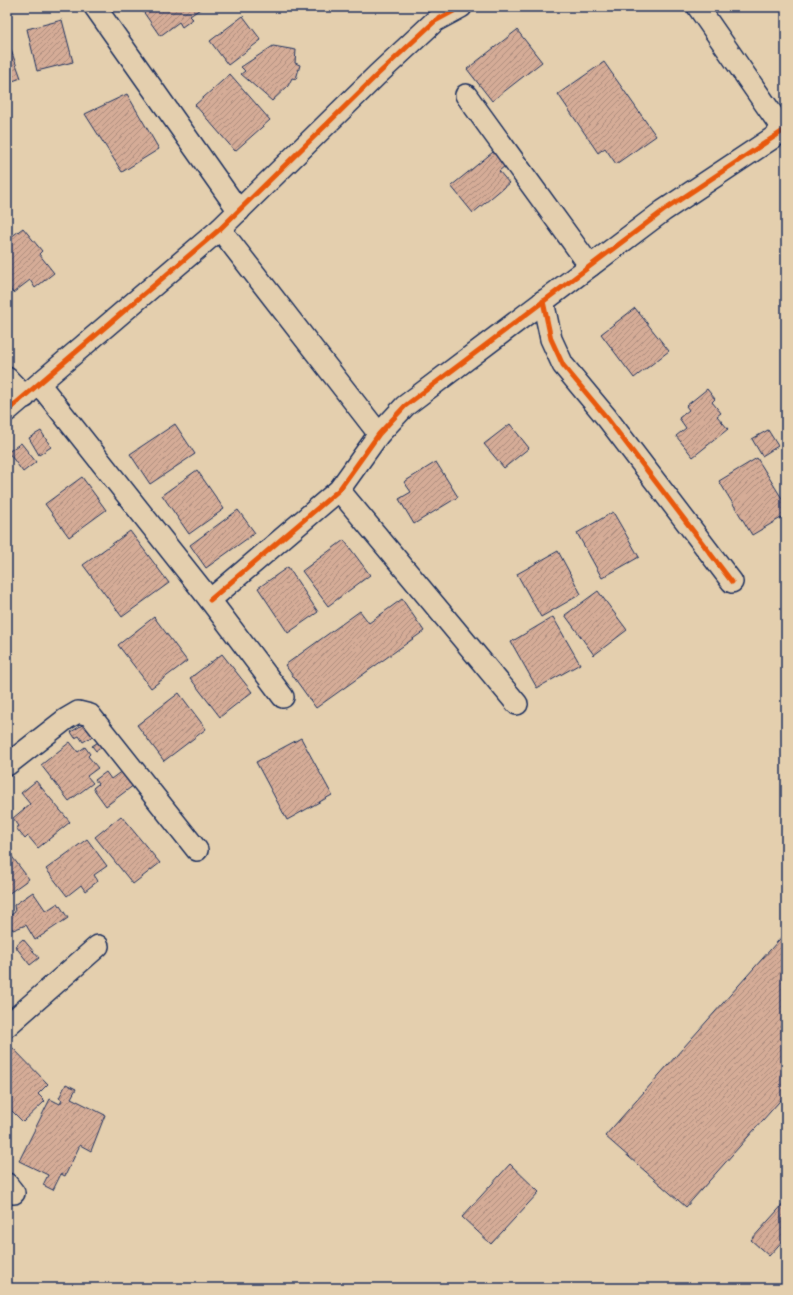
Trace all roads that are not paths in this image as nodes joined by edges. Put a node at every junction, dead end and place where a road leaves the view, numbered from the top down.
1 (95, 7) edge
2 (461, 7) edge
3 (698, 7) edge
4 (466, 95) dead end
5 (785, 132) edge
6 (239, 211) junction
7 (220, 230) junction
8 (590, 266) junction
9 (543, 301) junction
10 (7, 378) edge
11 (32, 391) junction
12 (7, 411) edge
13 (379, 434) junction
14 (340, 490) junction
15 (732, 582) dead end
16 (210, 600) junction
17 (283, 697) dead end
18 (517, 704) dead end
19 (7, 765) edge
20 (197, 850) dead end
21 (98, 946) dead end
22 (7, 1026) edge

1 - 6 street
2 - 6 street
3 - 5 street
4 - 8 street
5 - 8 street
6 - 7 street
7 - 11 street
7 - 13 street
8 - 9 street
9 - 13 street
9 - 15 street
10 - 11 street
11 - 12 street
11 - 16 street
13 - 14 street
14 - 16 street
14 - 18 street
16 - 17 street
19 - 20 street
21 - 22 street

